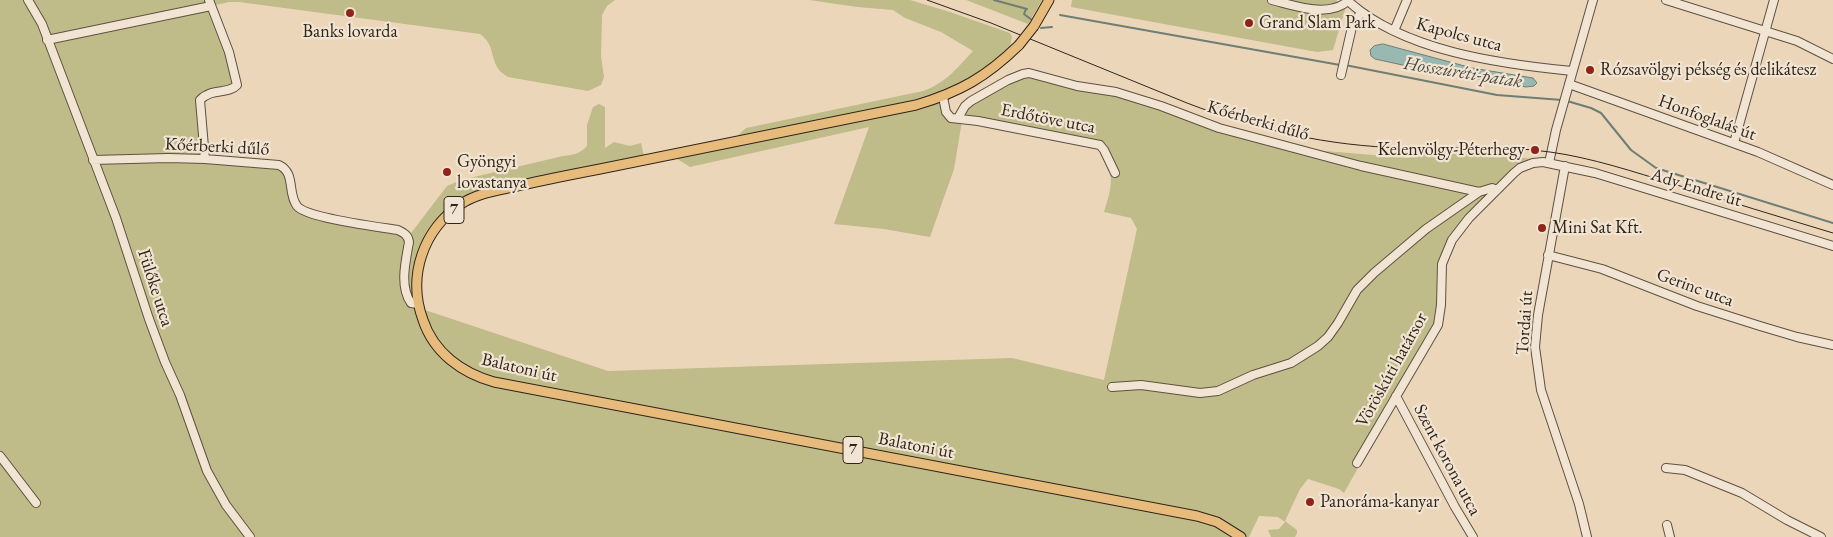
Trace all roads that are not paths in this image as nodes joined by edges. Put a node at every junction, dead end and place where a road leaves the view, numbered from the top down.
1 (28, 0) edge
2 (1049, 0) edge
3 (1272, 0) edge
4 (1407, 0) edge
5 (1593, 0) edge
6 (1666, 0) edge
7 (1774, 0) edge
8 (1347, 1) edge
9 (210, 3) edge
10 (1361, 12) junction
11 (1765, 30) junction
12 (1394, 31) junction
13 (47, 40) junction
14 (1833, 59) edge
15 (1342, 72) dead end
16 (1572, 72) junction
17 (1029, 73) joint
18 (1569, 84) junction
19 (943, 97) junction
20 (958, 118) junction
21 (1734, 143) junction
22 (205, 159) junction
23 (93, 160) junction
24 (1549, 163) junction
25 (1565, 166) junction
26 (1116, 173) dead end
27 (1833, 186) edge
28 (1497, 190) junction
29 (1479, 192) junction
30 (1833, 246) edge
31 (1548, 255) junction
32 (418, 304) junction
33 (1833, 345) edge
34 (1112, 387) dead end
35 (1396, 396) junction
36 (0, 456) edge
37 (1357, 463) dead end
38 (1666, 468) dead end
39 (36, 503) dead end
40 (1667, 526) dead end
41 (250, 537) edge
42 (1241, 537) edge
43 (1473, 537) edge
44 (1586, 537) edge
45 (1670, 537) edge
46 (1821, 537) edge

1 - 13 street, Fülőke utca
2 - 19 main road, Balatoni út / 7, bridge
3 - 8 street
4 - 12 street
5 - 16 street
6 - 11 street
7 - 11 street
8 - 10 street, Kapolcs utca
9 - 13 street
9 - 22 street
10 - 12 street, Kapolcs utca
10 - 15 street
11 - 14 street
11 - 21 street
12 - 16 street, Kapolcs utca
13 - 23 street, Fülőke utca
16 - 18 street
17 - 20 street, Erdőtöve utca
17 - 29 street, Kőérberki dűlő
18 - 21 street, Honfoglalás út
18 - 24 street
19 - 20 street
19 - 32 main road, Balatoni út / 7
20 - 26 street, Erdőtöve utca
21 - 27 street, Honfoglalás út
22 - 23 street, Kőérberki dűlő
22 - 32 street, Kőérberki dűlő
23 - 41 street, Fülőke utca
24 - 25 street, Ady Endre út
24 - 28 street, Vöröskúti határsor
25 - 30 street, Ady Endre út
25 - 31 street, Tordai út
28 - 29 street, Kőérberki dűlő
28 - 35 street, Vöröskúti határsor
29 - 34 street, Kőérberki dűlő
31 - 33 street, Gerinc utca
31 - 44 street, Tordai út
32 - 42 main road, Balatoni út / 7
35 - 37 street, Vöröskúti határsor
35 - 43 street, Szent korona utca
36 - 39 street
38 - 46 street
40 - 45 street

